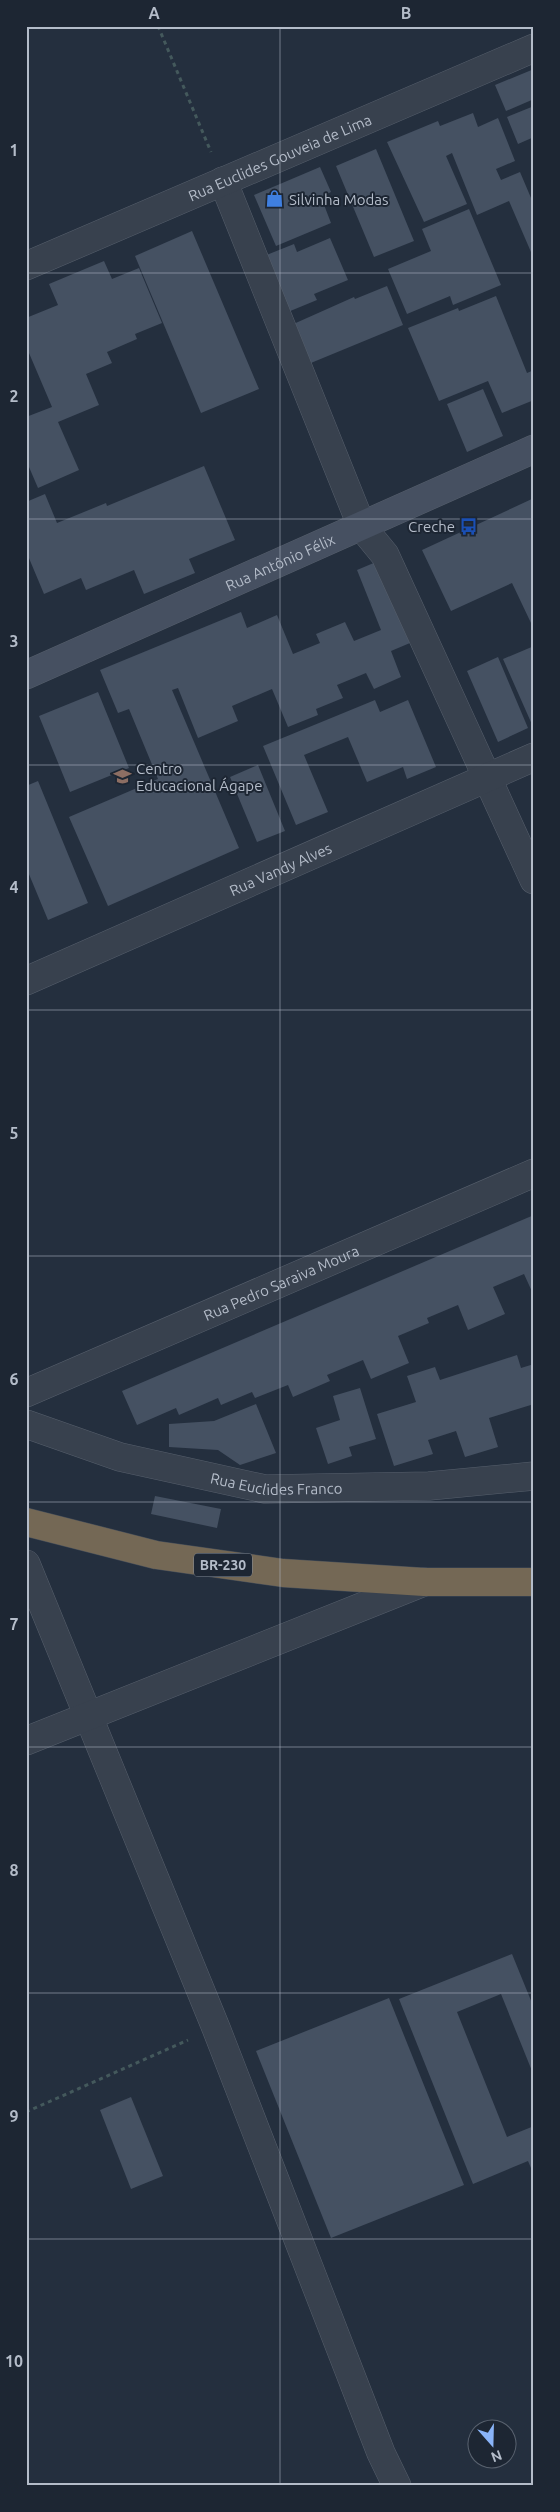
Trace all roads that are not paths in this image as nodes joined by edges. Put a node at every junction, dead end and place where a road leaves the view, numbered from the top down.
1 (534, 48) edge
2 (223, 181) junction
3 (26, 266) edge
4 (534, 449) edge
5 (362, 526) junction
6 (26, 675) edge
7 (534, 757) edge
8 (486, 778) junction
9 (534, 880) edge
10 (26, 981) edge
11 (534, 1172) edge
12 (26, 1393) edge
13 (26, 1424) edge
14 (534, 1476) edge
15 (26, 1522) edge
16 (26, 1564) edge
17 (424, 1582) junction
18 (534, 1582) edge
19 (88, 1714) junction
20 (26, 1741) edge
21 (398, 2486) edge

1 - 2 street, Rua Euclides Gouveia de Lima
2 - 3 street, Rua Euclides Gouveia de Lima
2 - 5 street
4 - 5 main road, Rua Antônio Félix
5 - 6 main road, Rua Antônio Félix
5 - 8 street
7 - 8 street, Rua Vandy Alves
8 - 9 street
8 - 10 street, Rua Vandy Alves
11 - 12 street, Rua Pedro Saraiva Moura
13 - 14 street, Rua Euclides Franco
15 - 17 highway, BR-230
16 - 19 street
17 - 18 highway, BR-230
17 - 19 street
19 - 20 street
19 - 21 street

